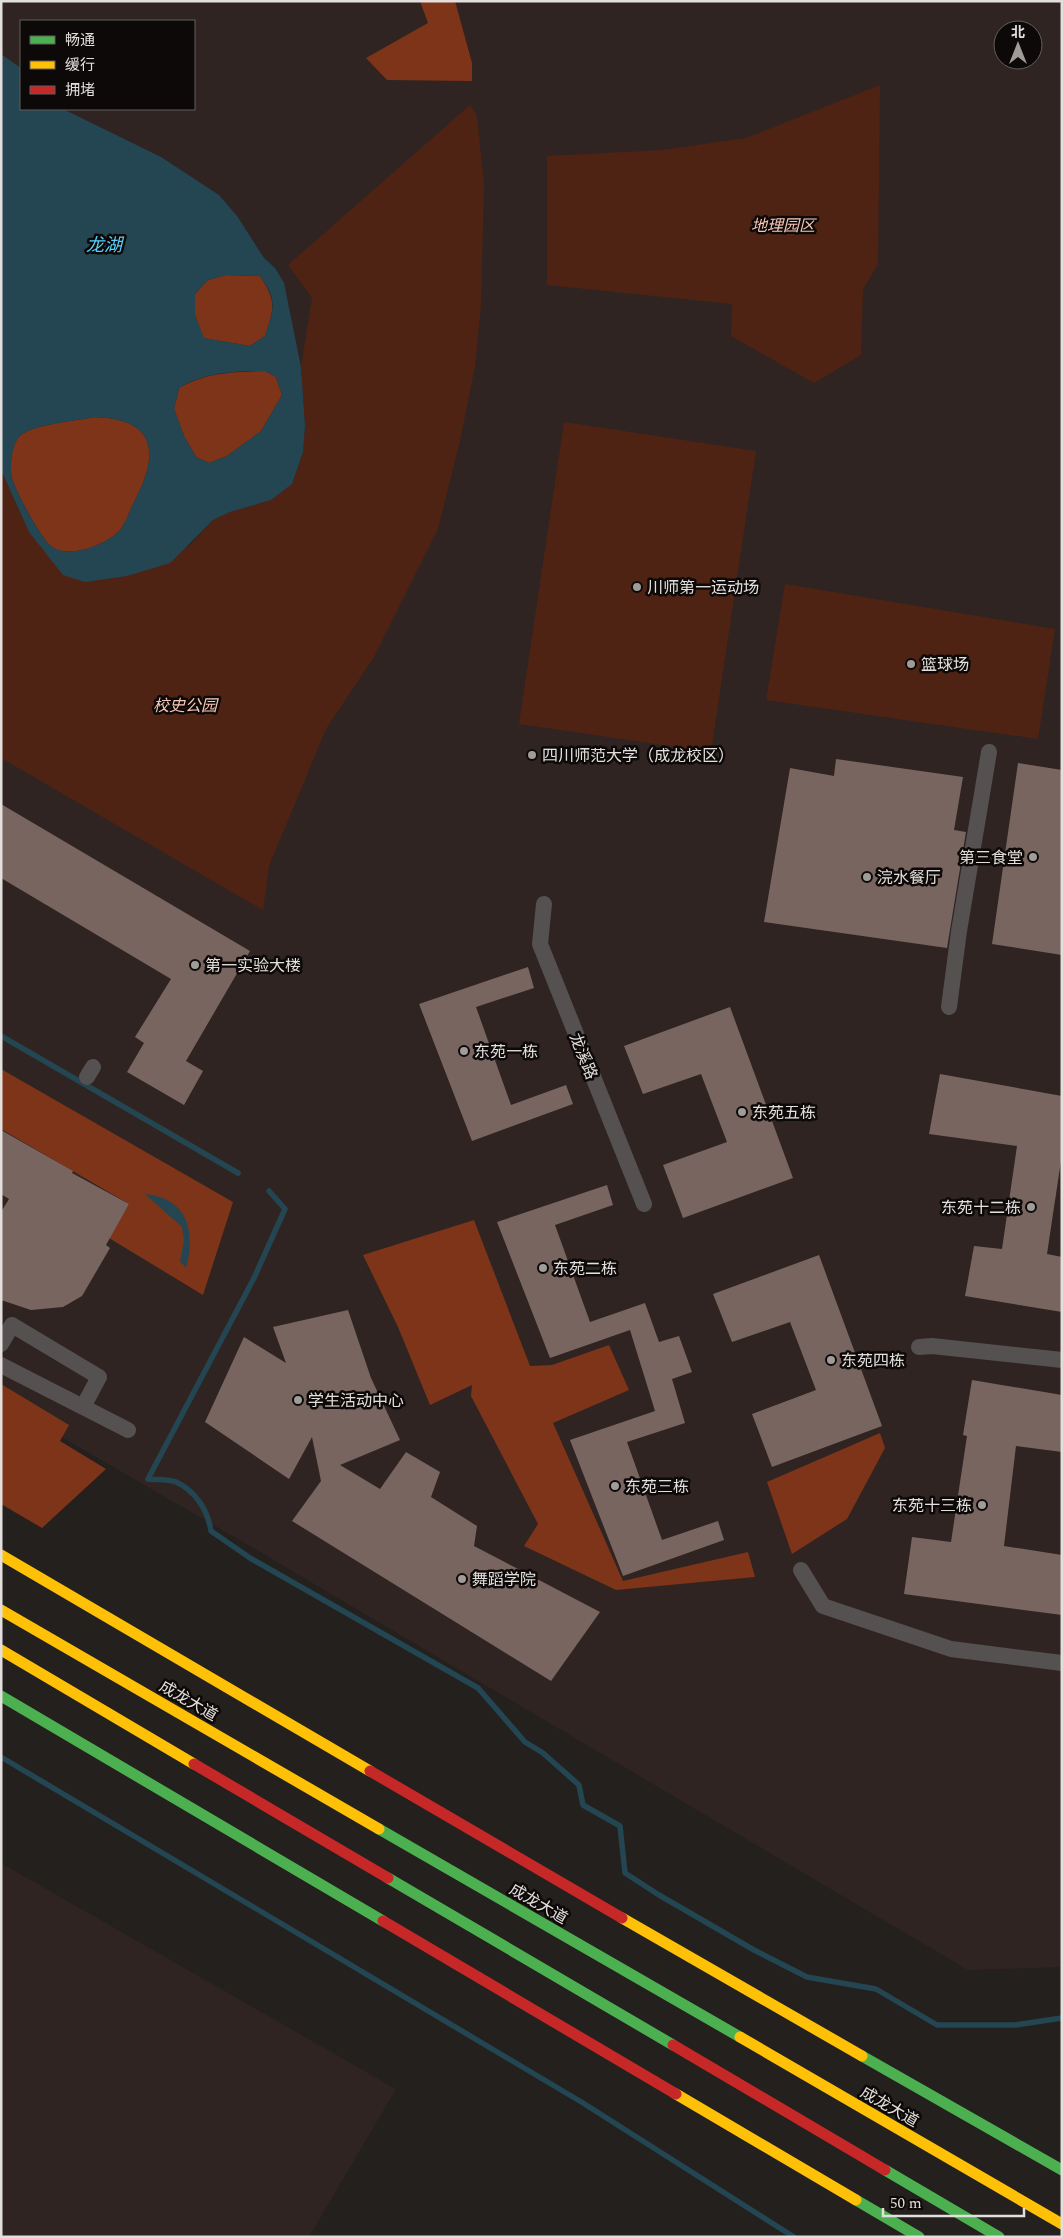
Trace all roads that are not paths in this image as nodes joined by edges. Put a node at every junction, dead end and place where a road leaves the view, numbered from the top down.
1 (989, 752) dead end
2 (544, 904) dead end
3 (949, 1007) dead end
4 (644, 1204) dead end
5 (1, 1344) edge
6 (919, 1346) dead end
7 (1062, 1360) edge
8 (1, 1365) edge
9 (83, 1407) junction
10 (128, 1430) dead end
11 (1, 1555) edge
12 (801, 1570) dead end
13 (1, 1610) edge
14 (1, 1650) edge
15 (1062, 1663) edge
16 (1, 1696) edge
17 (1062, 2170) edge
18 (1062, 2224) edge
19 (919, 2237) edge
20 (999, 2237) edge

1 - 3 street
2 - 4 street, 龙溪路
5 - 9 street
6 - 7 street
8 - 9 street
9 - 10 street
11 - 17 main road
12 - 15 street
13 - 18 main road, 成龙大道
14 - 20 main road
16 - 19 main road

